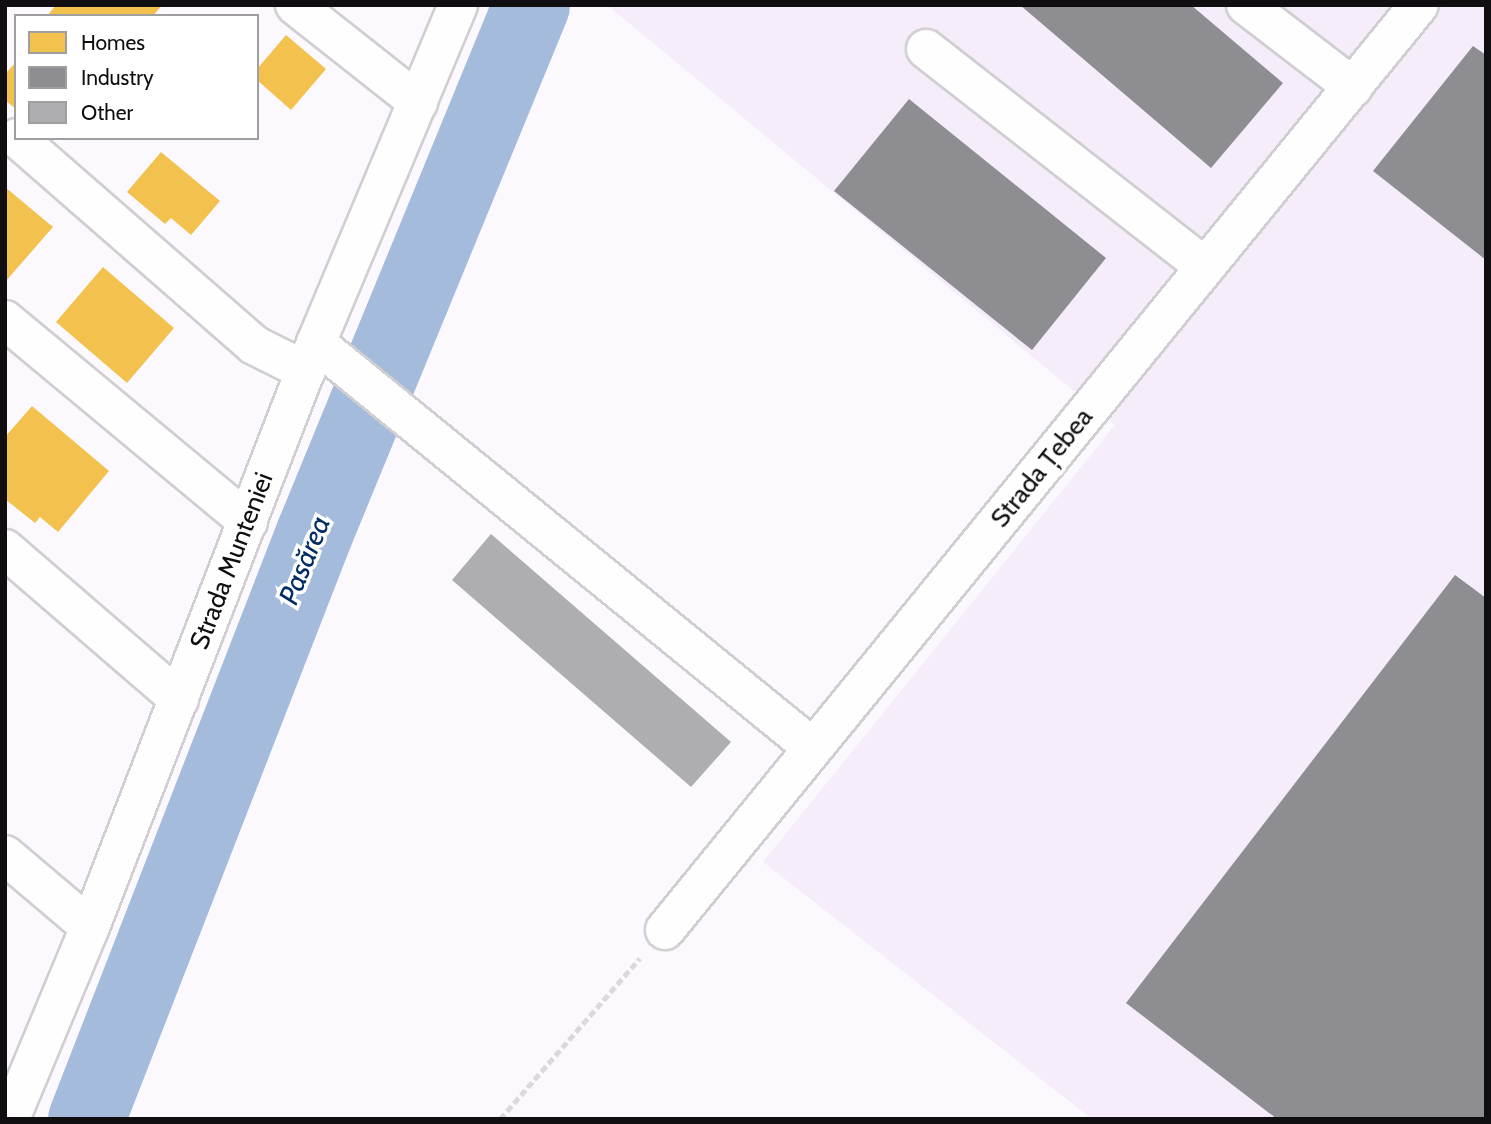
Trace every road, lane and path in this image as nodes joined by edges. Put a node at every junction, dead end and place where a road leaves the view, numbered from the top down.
1 (295, 5) edge
2 (458, 5) edge
3 (1246, 5) edge
4 (1419, 5) edge
5 (926, 49) dead end
6 (1353, 87) junction
7 (418, 102) junction
8 (18, 140) edge
9 (1205, 267) junction
10 (5, 320) edge
11 (311, 357) junction
12 (248, 522) junction
13 (5, 549) edge
14 (179, 699) junction
15 (813, 748) junction
16 (5, 855) edge
17 (90, 927) junction
18 (665, 930) joint
19 (10, 1119) edge
20 (500, 1119) edge

1 - 7 street
2 - 7 street, Strada Munteniei
3 - 6 street
4 - 6 street, Strada Țebea
5 - 9 street
6 - 9 street, Strada Țebea
7 - 11 street, Strada Munteniei
8 - 11 street
9 - 15 street, Strada Țebea
10 - 12 street
11 - 12 street, Strada Munteniei
11 - 15 street
12 - 14 street, Strada Munteniei
13 - 14 street
14 - 17 street, Strada Munteniei
15 - 18 street, Strada Țebea
16 - 17 street
17 - 19 street, Strada Munteniei
18 - 20 path

